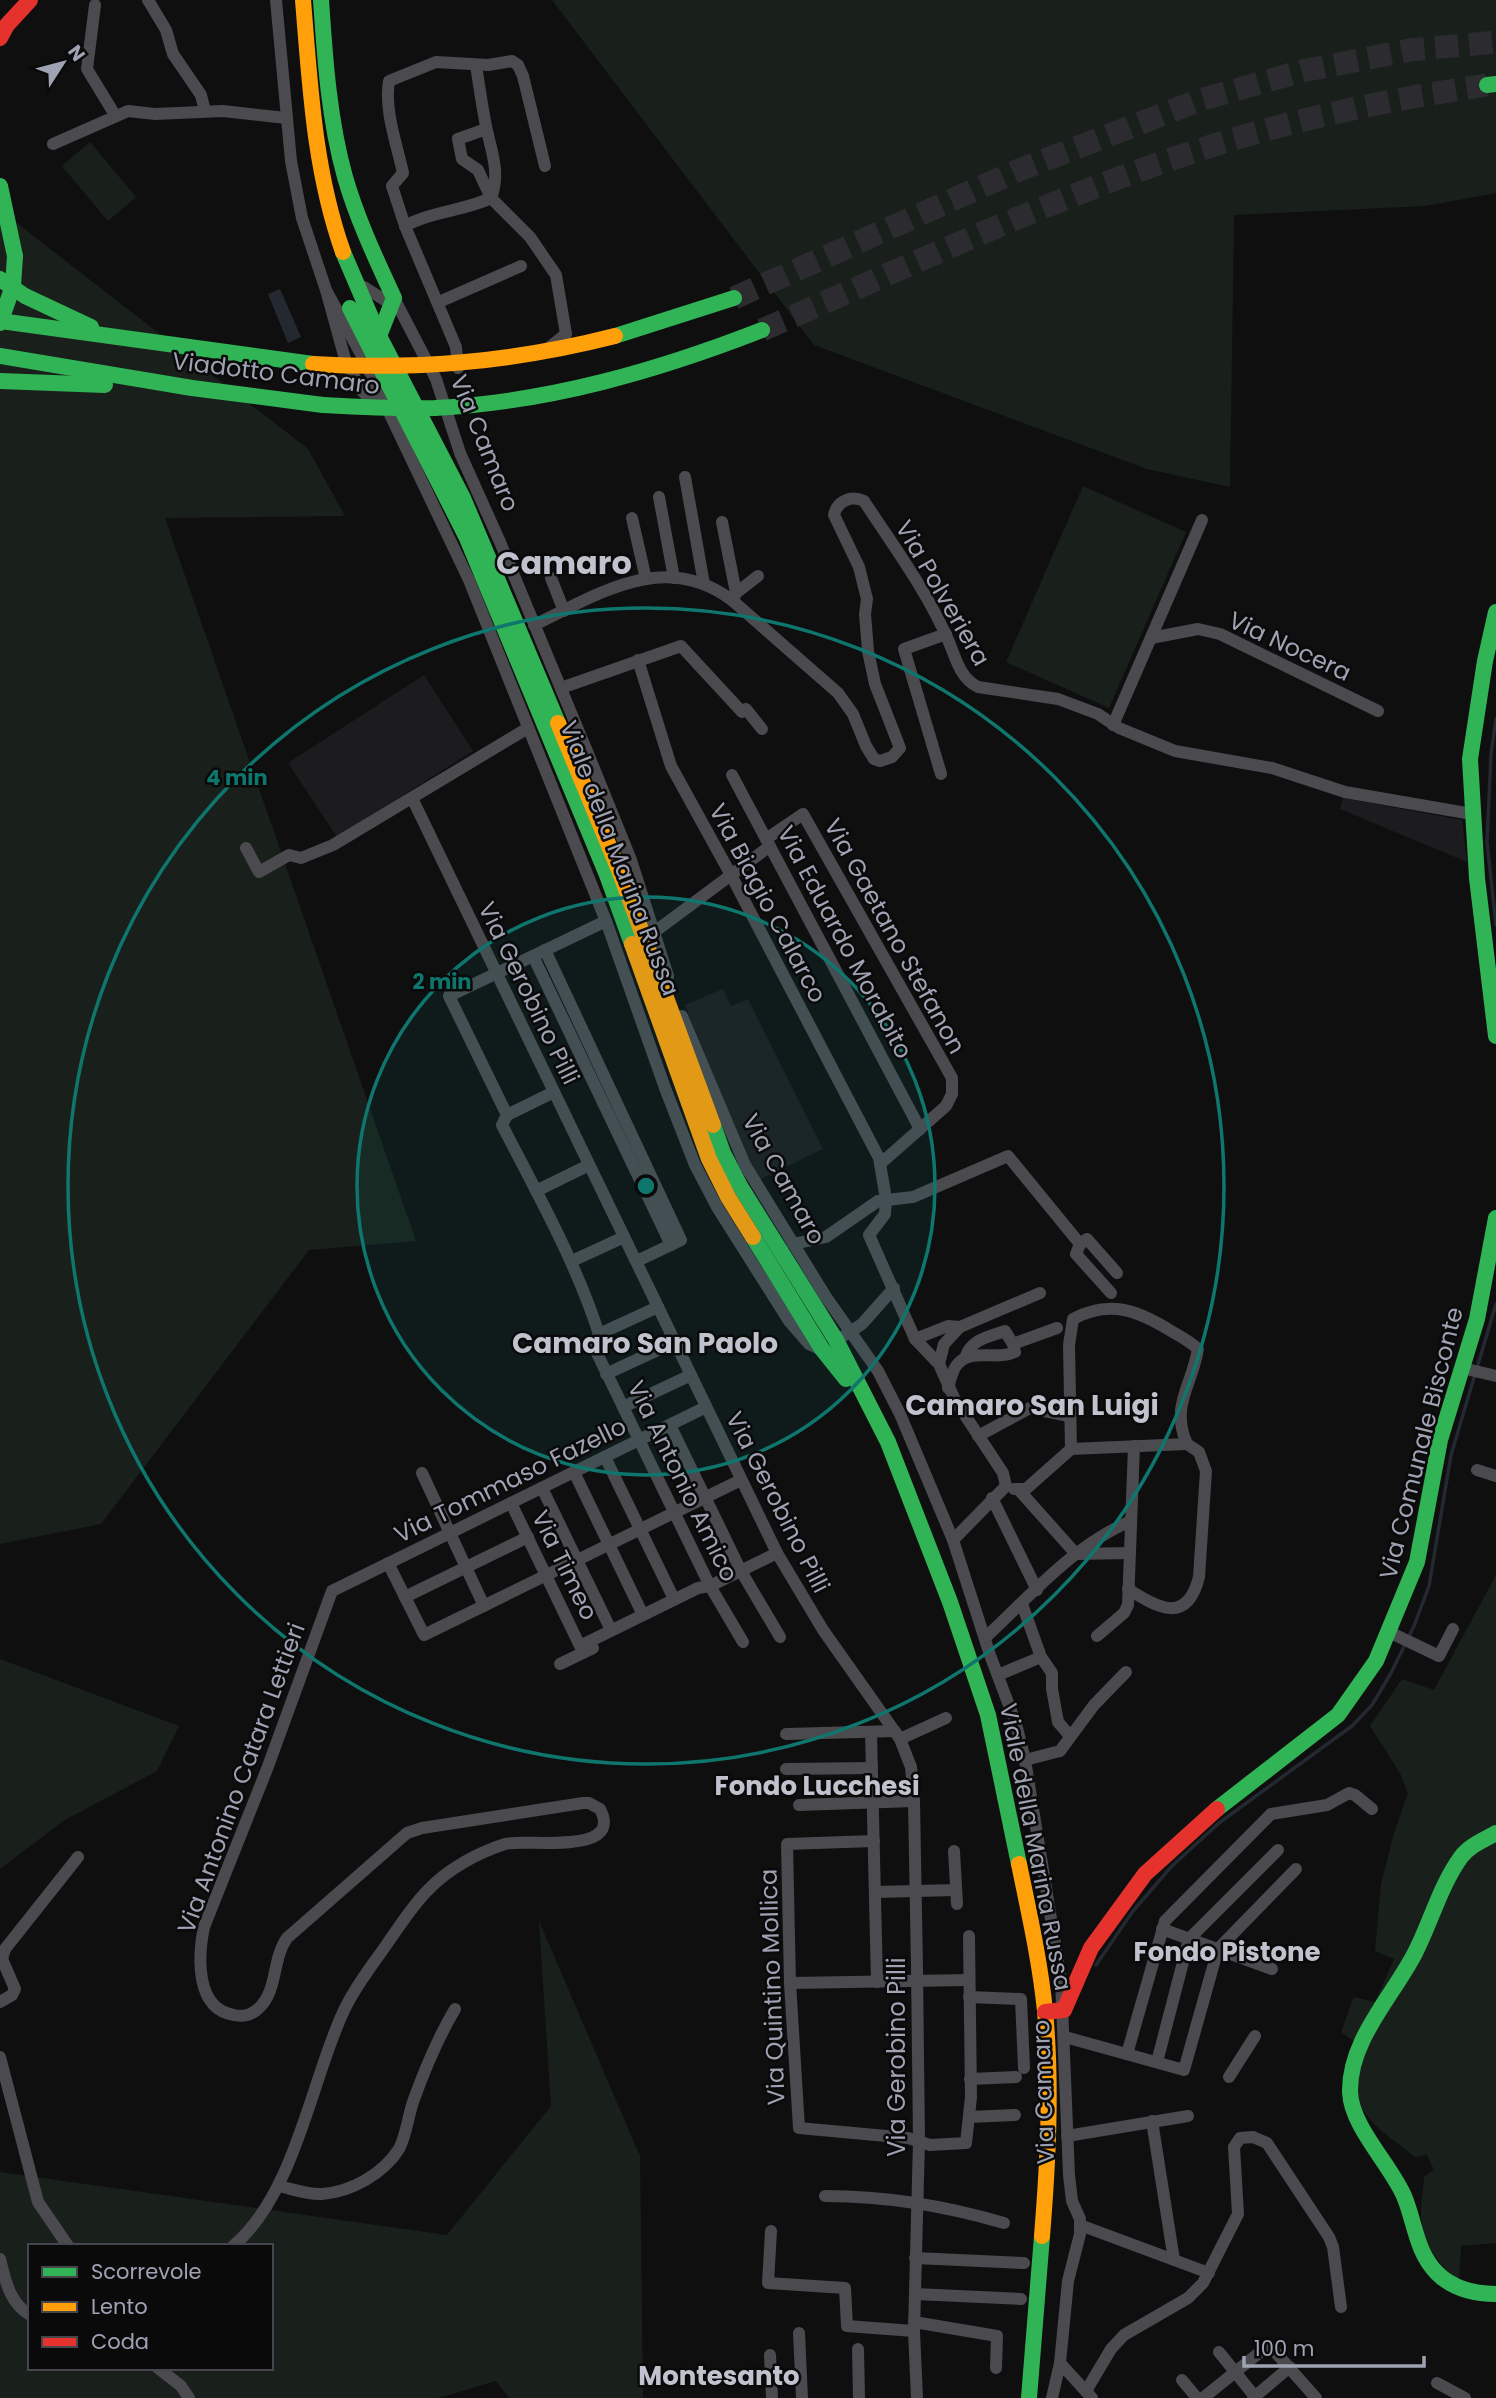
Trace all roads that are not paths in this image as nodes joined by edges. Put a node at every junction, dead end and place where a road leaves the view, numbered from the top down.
1 (18, 0) edge
2 (30, 0) edge
3 (148, 0) edge
4 (276, 0) edge
5 (290, 0) edge
6 (303, 0) edge
7 (321, 0) edge
8 (95, 5) dead end
9 (0, 20) edge
10 (0, 38) edge
11 (476, 65) junction
12 (205, 111) junction
13 (115, 115) junction
14 (286, 118) junction
15 (486, 129) junction
16 (53, 144) dead end
17 (545, 166) dead end
18 (0, 186) edge
19 (491, 198) junction
20 (357, 212) junction
21 (405, 226) junction
22 (521, 266) dead end
23 (0, 279) edge
24 (734, 298) tunnel mouth
25 (439, 302) junction
26 (351, 303) junction
27 (396, 304) junction
28 (0, 322) edge
29 (378, 326) junction
30 (762, 330) tunnel mouth
31 (410, 332) junction
32 (114, 337) junction
33 (0, 356) edge
34 (109, 379) junction
35 (0, 381) edge
36 (685, 477) dead end
37 (659, 497) dead end
38 (632, 518) dead end
39 (1202, 520) dead end
40 (722, 522) dead end
41 (758, 576) dead end
42 (551, 578) dead end
43 (646, 579) junction
44 (674, 579) junction
45 (704, 584) junction
46 (734, 597) junction
47 (564, 611) junction
48 (1496, 612) edge
49 (534, 625) junction
50 (946, 634) junction
51 (1151, 638) junction
52 (639, 660) junction
53 (561, 688) junction
54 (1378, 711) dead end
55 (1113, 724) junction
56 (528, 728) junction
57 (762, 729) dead end
58 (941, 774) dead end
59 (732, 775) dead end
60 (412, 798) junction
61 (1472, 814) junction
62 (768, 843) junction
63 (246, 848) dead end
64 (731, 875) junction
65 (606, 921) junction
66 (653, 933) junction
67 (539, 953) junction
68 (496, 973) junction
69 (1496, 1037) edge
70 (554, 1092) junction
71 (506, 1115) junction
72 (920, 1129) junction
73 (882, 1160) junction
74 (589, 1165) junction
75 (536, 1191) junction
76 (886, 1199) junction
77 (1496, 1218) edge
78 (624, 1237) junction
79 (793, 1244) junction
80 (1080, 1244) junction
81 (572, 1261) junction
82 (637, 1261) junction
83 (1117, 1273) dead end
84 (894, 1288) junction
85 (1040, 1293) dead end
86 (1111, 1293) dead end
87 (658, 1307) junction
88 (960, 1327) junction
89 (1056, 1328) dead end
90 (851, 1332) junction
91 (599, 1334) junction
92 (915, 1339) junction
93 (1012, 1341) junction
94 (675, 1342) junction
95 (829, 1345) junction
96 (965, 1358) junction
97 (939, 1364) junction
98 (1466, 1369) junction
99 (606, 1374) junction
100 (691, 1375) junction
101 (1490, 1375) edge
102 (948, 1388) junction
103 (623, 1407) junction
104 (706, 1407) junction
105 (1069, 1416) junction
106 (670, 1425) junction
107 (978, 1436) junction
108 (639, 1440) junction
109 (1187, 1444) junction
110 (1134, 1446) junction
111 (1071, 1449) junction
112 (605, 1457) junction
113 (1477, 1470) dead end
114 (574, 1472) junction
115 (422, 1473) dead end
116 (1496, 1476) edge
117 (741, 1480) junction
118 (1006, 1486) junction
119 (542, 1488) junction
120 (1019, 1490) junction
121 (706, 1497) junction
122 (992, 1498) junction
123 (511, 1503) junction
124 (674, 1513) junction
125 (1131, 1521) junction
126 (640, 1529) junction
127 (450, 1533) junction
128 (528, 1537) junction
129 (953, 1540) junction
130 (609, 1545) junction
131 (777, 1553) junction
132 (1130, 1553) junction
133 (1076, 1554) junction
134 (577, 1560) junction
135 (388, 1563) junction
136 (466, 1567) junction
137 (741, 1571) junction
138 (546, 1575) junction
139 (710, 1586) junction
140 (1128, 1589) junction
141 (1037, 1590) junction
142 (332, 1591) joint
143 (405, 1597) junction
144 (674, 1599) junction
145 (1022, 1604) junction
146 (484, 1606) junction
147 (643, 1615) junction
148 (1453, 1629) dead end
149 (611, 1630) junction
150 (1394, 1634) junction
151 (1097, 1636) dead end
152 (780, 1637) dead end
153 (985, 1638) junction
154 (743, 1642) dead end
155 (1041, 1657) junction
156 (560, 1664) dead end
157 (1126, 1672) dead end
158 (998, 1675) junction
159 (946, 1718) dead end
160 (872, 1732) junction
161 (786, 1734) dead end
162 (897, 1735) junction
163 (1070, 1736) junction
164 (1025, 1760) junction
165 (872, 1768) junction
166 (786, 1769) dead end
167 (914, 1801) junction
168 (873, 1803) junction
169 (799, 1805) dead end
170 (1372, 1809) dead end
171 (1496, 1833) edge
172 (874, 1841) junction
173 (1278, 1850) dead end
174 (954, 1851) dead end
175 (78, 1857) dead end
176 (1296, 1869) dead end
177 (956, 1890) junction
178 (916, 1891) junction
179 (875, 1892) junction
180 (957, 1904) dead end
181 (1162, 1929) junction
182 (969, 1937) dead end
183 (1189, 1939) junction
184 (1218, 1949) junction
185 (1083, 1963) junction
186 (1059, 1967) junction
187 (1272, 1969) dead end
188 (969, 1980) junction
189 (917, 1981) junction
190 (877, 1982) junction
191 (790, 1983) junction
192 (969, 1997) junction
193 (0, 2002) edge
194 (455, 2009) dead end
195 (1064, 2010) junction
196 (1045, 2012) junction
197 (1255, 2036) dead end
198 (1065, 2038) junction
199 (1127, 2054) junction
200 (0, 2057) edge
201 (1157, 2062) junction
202 (1229, 2077) dead end
203 (970, 2079) junction
204 (5, 2094) edge
205 (1015, 2115) dead end
206 (1188, 2116) dead end
207 (969, 2117) junction
208 (1152, 2121) junction
209 (1067, 2136) junction
210 (919, 2141) junction
211 (279, 2186) junction
212 (825, 2196) dead end
213 (917, 2203) junction
214 (1004, 2223) dead end
215 (1080, 2225) junction
216 (771, 2231) dead end
217 (67, 2244) edge
218 (235, 2244) edge
219 (915, 2258) junction
220 (0, 2259) edge
221 (1174, 2260) junction
222 (1024, 2263) dead end
223 (1209, 2273) junction
224 (915, 2294) junction
225 (1496, 2294) edge
226 (1021, 2299) dead end
227 (1341, 2307) dead end
228 (28, 2313) edge
229 (914, 2326) junction
230 (799, 2333) dead end
231 (858, 2349) dead end
232 (1219, 2351) dead end
233 (770, 2355) dead end
234 (1060, 2363) junction
235 (1290, 2367) junction
236 (996, 2368) dead end
237 (161, 2370) edge
238 (1235, 2372) junction
239 (1182, 2379) dead end
240 (1437, 2384) dead end
241 (1089, 2395) edge
242 (1310, 2396) edge
243 (1255, 2397) edge
244 (190, 2398) edge
245 (772, 2398) edge
246 (802, 2398) edge
247 (859, 2398) edge
248 (917, 2398) edge
249 (1029, 2398) edge
250 (1052, 2398) edge
251 (1197, 2398) edge
252 (1203, 2398) edge
253 (1465, 2398) edge

1 - 9 main road
2 - 10 main road
3 - 12 street
4 - 14 street
5 - 26 main road
6 - 26 main road
7 - 20 main road, Via Camaro
8 - 13 street
11 - 15 street
11 - 17 street
11 - 21 street
12 - 13 street
12 - 14 street
13 - 16 street
14 - 26 street
15 - 19 street
15 - 19 street
18 - 28 main road, bridge
19 - 21 street
19 - 25 street
20 - 26 main road
20 - 27 main road, Via Camaro
21 - 25 street
22 - 25 street
23 - 32 main road
24 - 32 main road, Viadotto Camaro, bridge
26 - 27 street
26 - 29 main road, Viale della Marina Russa
26 - 56 street
26 - 95 main road, Viale della Marina Russa
27 - 29 main road
27 - 31 street, Via Camaro
28 - 32 main road, Viadotto Camaro
29 - 31 street
29 - 95 main road, Viale della Marina Russa
30 - 34 main road, Viadotto Camaro, bridge
31 - 49 street, Via Camaro
33 - 34 main road
34 - 35 main road
36 - 45 street
37 - 44 street
38 - 43 street
39 - 51 street
40 - 46 street
41 - 46 street
42 - 47 street
43 - 44 street, Via Polveriera
43 - 47 street, Via Polveriera
44 - 45 street, Via Polveriera
45 - 46 street, Via Polveriera
46 - 50 street, Via Polveriera
47 - 49 street, Via Polveriera
48 - 61 main road
49 - 53 street, Via Camaro
50 - 55 street, Via Polveriera
50 - 58 street
51 - 54 street, Via Nocera
51 - 55 street
52 - 53 street
52 - 57 street
52 - 64 street, Via Biagio Calarco
53 - 66 street, Via Camaro
55 - 61 street, Via Polveriera
56 - 60 street
56 - 65 street
59 - 62 street, Via Eduardo Morabito
60 - 63 street
60 - 68 street, Via Gerobino Pilli
61 - 69 main road
62 - 64 street
62 - 72 street, Via Eduardo Morabito
62 - 72 street, Via Gaetano Stefanon
64 - 66 street
64 - 73 street, Via Biagio Calarco
65 - 67 street
65 - 95 street
66 - 79 street, Via Camaro
67 - 68 street
67 - 82 street
68 - 70 street, Via Gerobino Pilli
68 - 71 street, Via Antonio Amico
70 - 71 street
70 - 74 street, Via Gerobino Pilli
71 - 75 street, Via Antonio Amico
72 - 73 street
73 - 76 street, Via Biagio Calarco
74 - 75 street
74 - 78 street, Via Gerobino Pilli
75 - 81 street, Via Antonio Amico
76 - 79 street
76 - 80 street
76 - 84 street
77 - 98 main road, Via Comunale Bisconte
78 - 81 street
78 - 82 street, Via Gerobino Pilli
79 - 90 street, Via Camaro
80 - 83 street
80 - 86 street
81 - 91 street, Via Antonio Amico
82 - 87 street, Via Gerobino Pilli
84 - 90 street
84 - 92 street
85 - 88 street
87 - 91 street
87 - 94 street, Via Gerobino Pilli
88 - 92 street
88 - 97 street
89 - 93 street
90 - 95 street
90 - 129 street, Via Camaro
91 - 99 street, Via Antonio Amico
92 - 97 street
93 - 96 street
93 - 96 street
94 - 99 street
94 - 100 street, Via Gerobino Pilli
95 - 196 main road, Viale della Marina Russa
96 - 102 street
97 - 102 street
98 - 101 street
98 - 150 main road, Via Comunale Bisconte
99 - 103 street, Via Antonio Amico
100 - 103 street
100 - 104 street, Via Gerobino Pilli
102 - 107 street
103 - 108 street, Via Antonio Amico
104 - 106 street, Via Tommaso Fazello
104 - 117 street, Via Gerobino Pilli
105 - 107 street
105 - 109 street
105 - 111 street
106 - 108 street, Via Tommaso Fazello
106 - 121 street
107 - 118 street
108 - 112 street, Via Tommaso Fazello
108 - 124 street, Via Antonio Amico
109 - 110 street
109 - 140 street
110 - 111 street
110 - 125 street
111 - 120 street
112 - 114 street, Via Tommaso Fazello
112 - 126 street
113 - 116 street
114 - 119 street, Via Tommaso Fazello
114 - 130 street
115 - 127 street
117 - 121 street
117 - 131 street, Via Gerobino Pilli
118 - 120 street
118 - 122 street
119 - 123 street, Via Tommaso Fazello
119 - 134 street
120 - 133 street
121 - 124 street
121 - 137 street
122 - 129 street
122 - 141 street
123 - 127 street, Via Tommaso Fazello
123 - 128 street, Via Timeo
124 - 126 street
124 - 139 street, Via Antonio Amico
125 - 132 street
125 - 133 street
126 - 130 street
126 - 144 street
127 - 135 street, Via Tommaso Fazello
127 - 136 street
128 - 136 street
128 - 138 street, Via Timeo
129 - 153 street, Via Camaro
130 - 134 street
130 - 147 street
131 - 137 street
131 - 162 street, Via Gerobino Pilli
132 - 133 street
132 - 140 street
133 - 141 street
134 - 138 street
134 - 149 street
135 - 142 street, Via Tommaso Fazello
135 - 143 street
136 - 143 street
136 - 146 street
137 - 139 street
137 - 152 street
138 - 146 street
138 - 149 street, Via Timeo
139 - 144 street
139 - 154 street, Via Antonio Amico
139 - 156 street
140 - 151 street
141 - 145 street
142 - 211 street, Via Antonino Catara Lettieri
143 - 146 street
144 - 147 street
145 - 153 street
145 - 155 street
147 - 149 street
148 - 150 street
150 - 185 main road, Via Comunale Bisconte
153 - 158 street, Via Camaro
155 - 158 street
155 - 163 street
157 - 163 street
158 - 164 street, Via Camaro
159 - 162 street
160 - 161 street
160 - 162 street
160 - 165 street
162 - 167 street, Via Gerobino Pilli
163 - 164 street
164 - 186 street, Via Camaro
165 - 166 street
165 - 168 street
167 - 168 street
167 - 178 street, Via Gerobino Pilli
168 - 169 street
168 - 172 street
170 - 181 street
171 - 225 main road
172 - 179 street
172 - 191 street, Via Quintino Mollica
173 - 183 street
174 - 177 street
175 - 193 street
176 - 184 street
177 - 178 street
177 - 180 street
178 - 179 street
178 - 189 street, Via Gerobino Pilli
179 - 190 street
181 - 183 street
181 - 199 street
182 - 188 street
183 - 184 street
183 - 201 street
184 - 187 street
184 - 201 street
185 - 186 street
185 - 195 main road, Via Comunale Bisconte
186 - 195 street, Via Camaro
188 - 189 street
188 - 192 street
189 - 190 street
189 - 210 street, Via Gerobino Pilli
190 - 191 street
191 - 210 street, Via Quintino Mollica
192 - 203 street
192 - 203 street
194 - 211 street
195 - 196 main road
195 - 198 street, Via Camaro
196 - 249 main road, Viale della Marina Russa
197 - 202 street
198 - 199 street
198 - 209 street, Via Camaro
199 - 201 street
200 - 204 street
203 - 207 street
204 - 217 street
205 - 207 street
206 - 208 street
207 - 210 street
208 - 209 street
208 - 221 street
209 - 215 street, Via Camaro
210 - 213 street, Via Gerobino Pilli
211 - 218 street, Via Antonino Catara Lettieri
212 - 213 street
213 - 214 street
213 - 219 street, Via Gerobino Pilli
215 - 221 street
215 - 234 street, Via Camaro
216 - 229 street
219 - 222 street
219 - 224 street, Via Gerobino Pilli
220 - 228 street
221 - 223 street
223 - 227 street
223 - 241 street
224 - 226 street
224 - 229 street, Via Gerobino Pilli
229 - 236 street
229 - 248 street, Via Gerobino Pilli
230 - 246 street
231 - 247 street
232 - 238 street
233 - 245 street
234 - 241 street
234 - 250 street, Via Camaro
235 - 238 street
235 - 242 street
235 - 243 street
237 - 244 street
238 - 243 street
238 - 252 street
239 - 251 street
240 - 253 street

